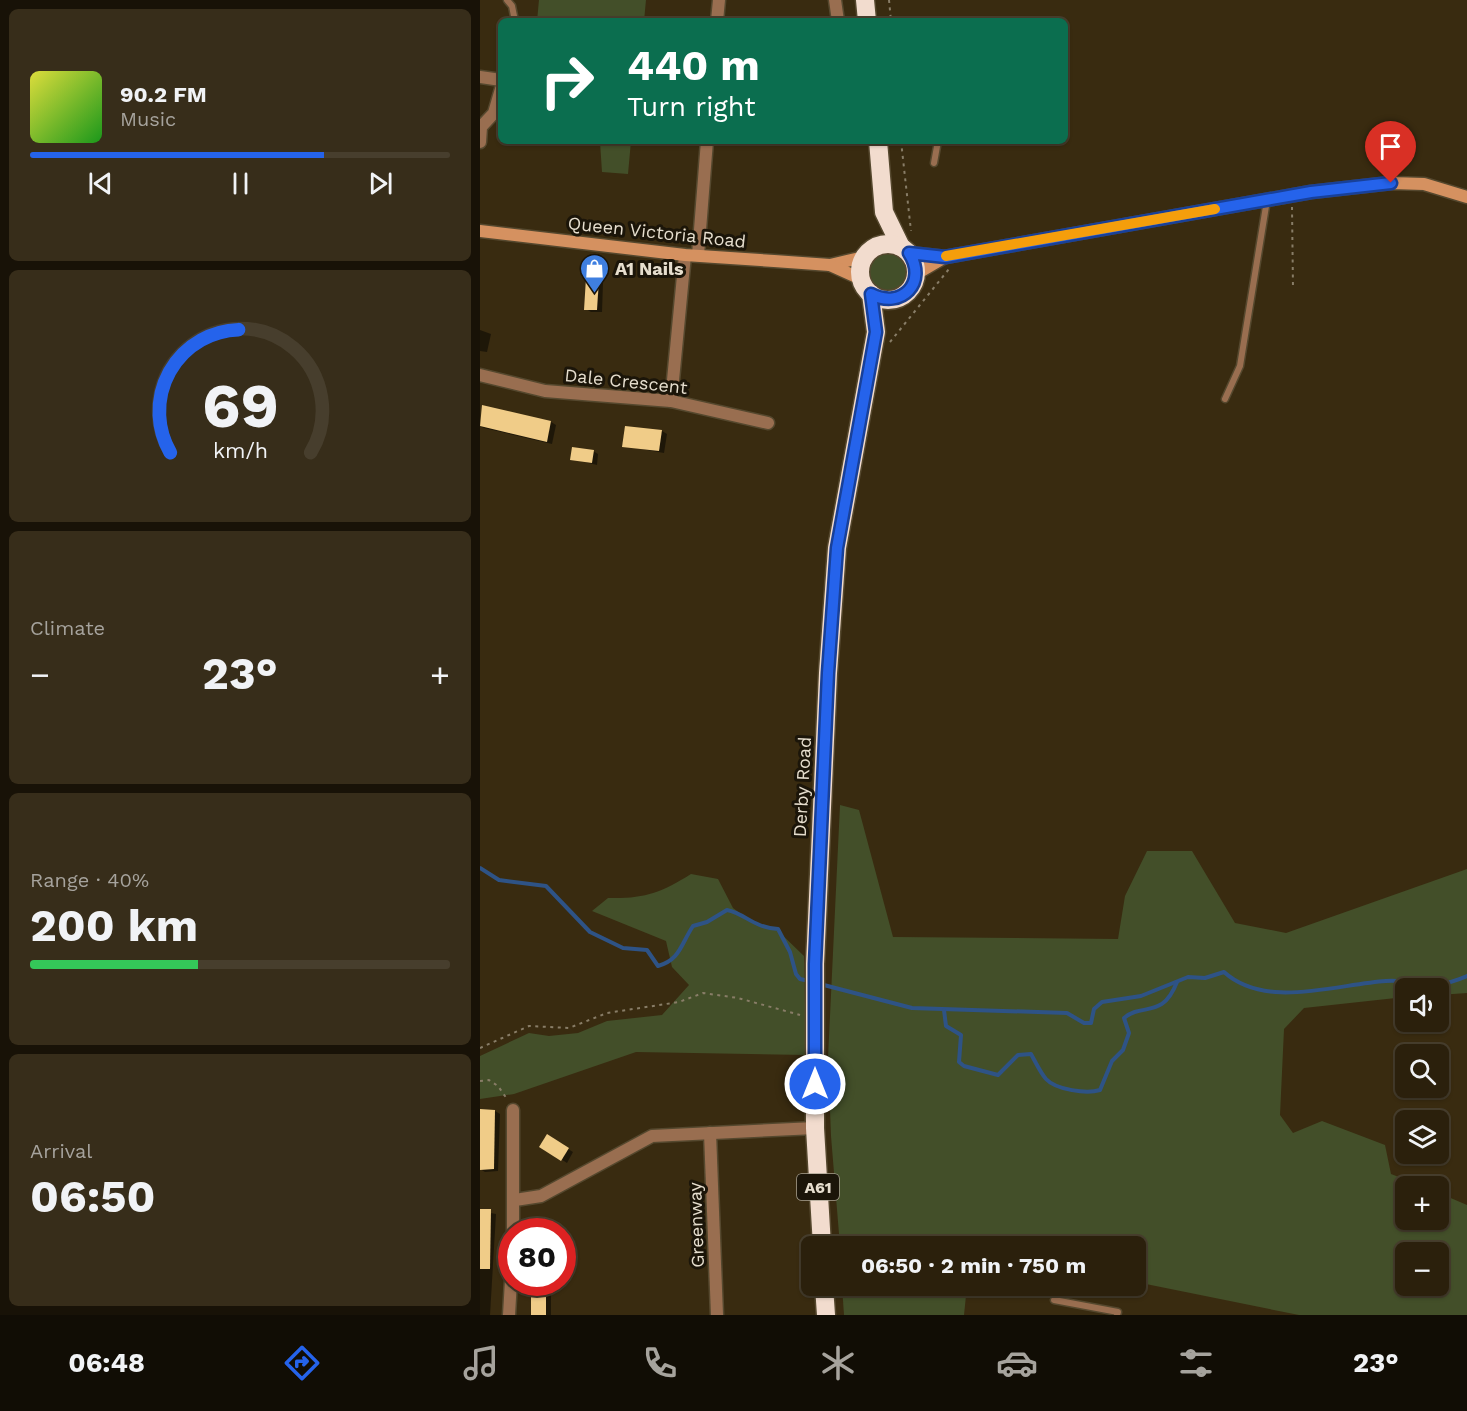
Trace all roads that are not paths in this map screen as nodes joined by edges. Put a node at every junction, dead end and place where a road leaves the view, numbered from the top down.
1 (507, 0) edge
2 (719, 0) edge
3 (835, 0) edge
4 (866, 0) edge
5 (514, 18) edge
6 (717, 18) edge
7 (837, 18) edge
8 (867, 18) edge
9 (480, 77) edge
10 (498, 80) edge
11 (498, 99) edge
12 (481, 127) edge
13 (480, 142) edge
14 (707, 144) edge
15 (878, 144) edge
16 (937, 144) edge
17 (934, 163) dead end
18 (1467, 197) edge
19 (1268, 200) junction
20 (884, 212) junction
21 (480, 231) edge
22 (907, 246) junction
23 (868, 253) junction
24 (692, 255) junction
25 (950, 260) junction
26 (830, 265) junction
27 (916, 274) junction
28 (866, 287) junction
29 (897, 298) junction
30 (876, 332) junction
31 (480, 375) edge
32 (1225, 399) dead end
33 (671, 401) junction
34 (768, 423) dead end
35 (513, 1110) road end
36 (815, 1128) junction
37 (710, 1133) junction
38 (514, 1200) junction
39 (513, 1218) edge
40 (821, 1236) edge
41 (510, 1296) edge
42 (825, 1296) edge
43 (1054, 1300) dead end
44 (509, 1315) edge
45 (717, 1315) edge
46 (826, 1315) edge
47 (1117, 1315) edge

1 - 5 lane
2 - 6 street
3 - 7 street
4 - 8 highway
9 - 10 street
11 - 12 street
12 - 13 street
14 - 24 street
15 - 20 highway
16 - 17 lane
18 - 19 street
19 - 25 street
19 - 32 lane
20 - 22 highway
20 - 23 highway
21 - 24 street, Queen Victoria Road
22 - 23 highway
22 - 25 street
22 - 27 highway
23 - 26 street, Queen Victoria Road
23 - 28 highway
24 - 26 street, Queen Victoria Road
24 - 33 street
25 - 27 street
26 - 28 street, Queen Victoria Road
27 - 29 highway
28 - 29 highway
28 - 30 highway, Derby Road / A61
29 - 30 highway, Derby Road / A61
30 - 36 highway, Derby Road / A61
31 - 33 street, Dale Crescent
33 - 34 street, Dale Crescent
35 - 38 street
36 - 37 street
36 - 40 highway, Derby Road / A61
37 - 38 street
37 - 45 street, Greenway
38 - 39 street
41 - 44 street
42 - 46 highway
43 - 47 lane

